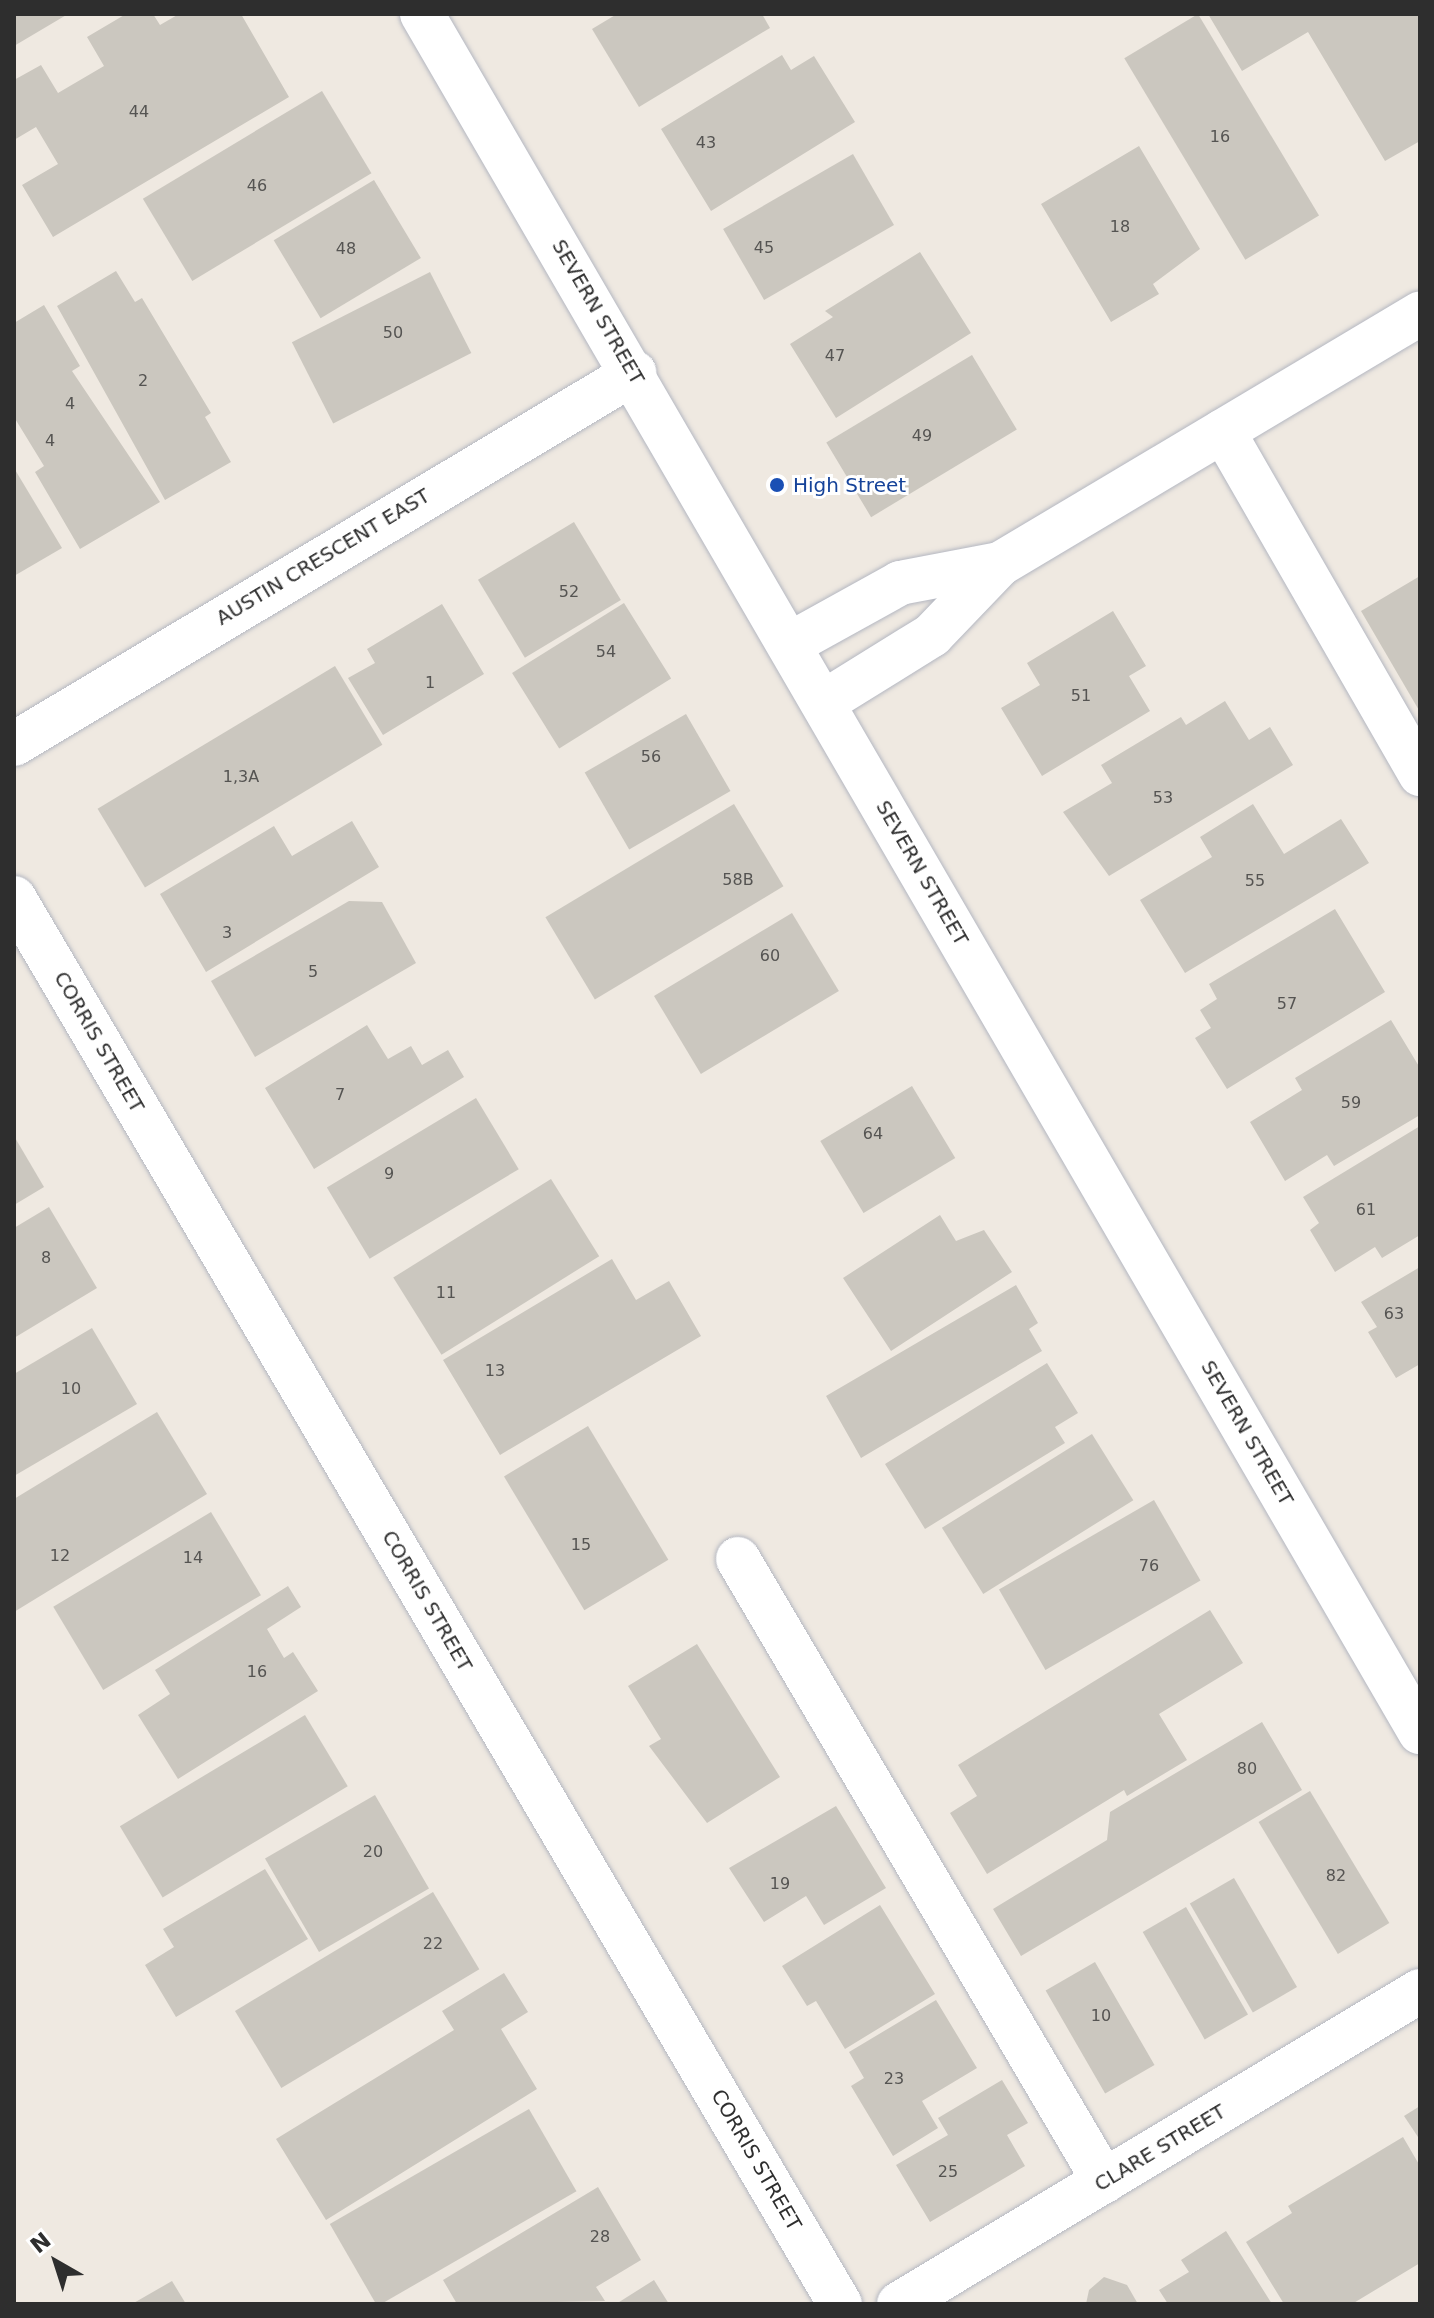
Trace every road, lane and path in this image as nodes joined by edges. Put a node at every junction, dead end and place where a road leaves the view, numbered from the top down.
1 (422, 14) edge
2 (1420, 314) edge
3 (634, 373) junction
4 (1223, 431) junction
5 (1000, 564) junction
6 (790, 644) junction
7 (824, 702) junction
8 (14, 744) edge
9 (1420, 774) edge
10 (14, 898) edge
11 (738, 1559) dead end
12 (1420, 1732) edge
13 (1420, 1991) edge
14 (1104, 2181) junction
15 (840, 2304) edge
16 (899, 2304) edge

1 - 3 street, SEVERN STREET
2 - 4 street
3 - 6 street, SEVERN STREET
3 - 8 street, AUSTIN CRESCENT EAST
4 - 5 street
4 - 9 street
5 - 6 street
5 - 7 street
6 - 7 street, SEVERN STREET
7 - 12 street, SEVERN STREET
10 - 15 street, CORRIS STREET
11 - 14 street
13 - 14 street, CLARE STREET
14 - 16 street, CLARE STREET

